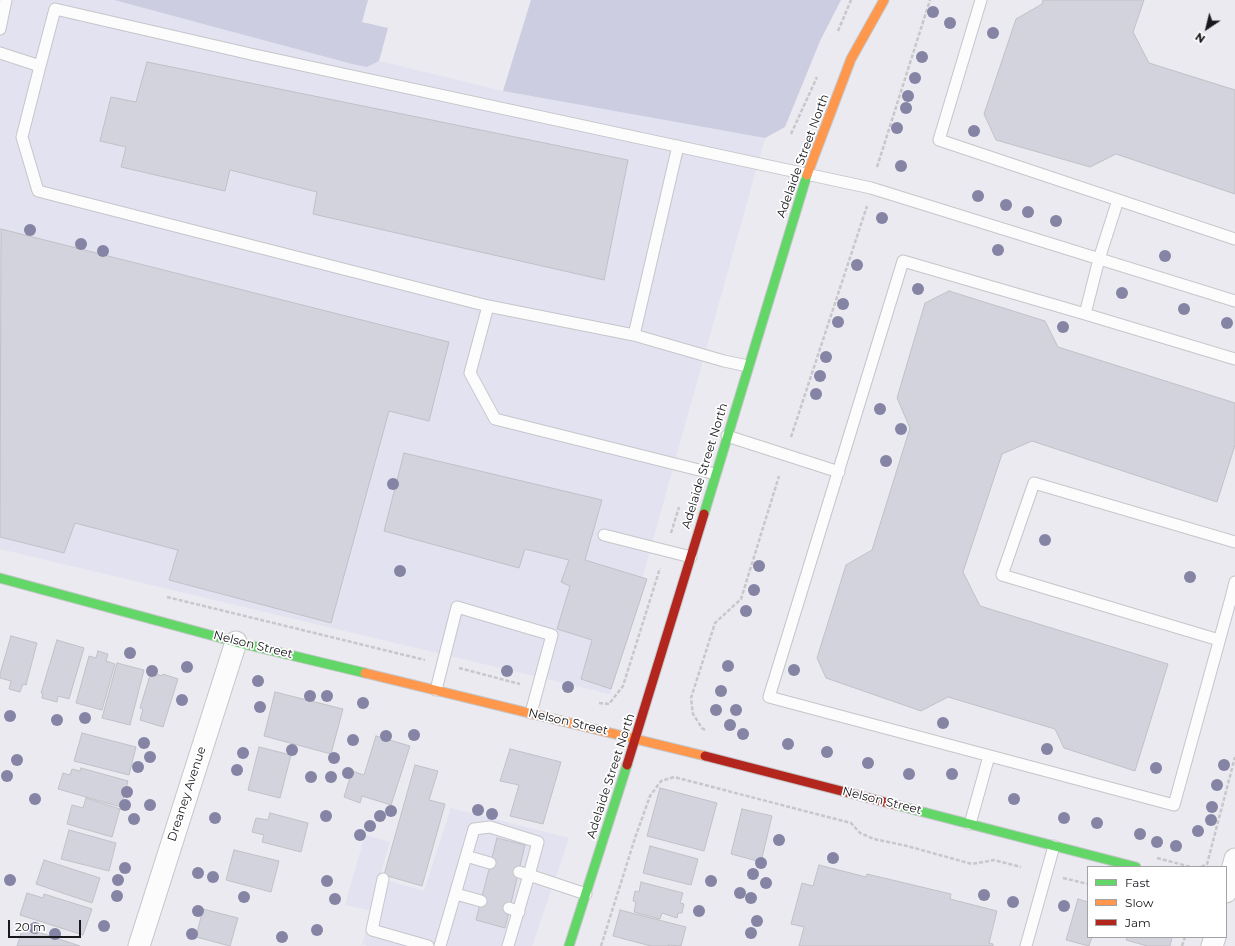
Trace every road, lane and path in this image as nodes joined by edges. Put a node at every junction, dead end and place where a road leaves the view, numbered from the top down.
1 (6, 0) edge
2 (884, 0) edge
3 (930, 0) edge
4 (981, 0) edge
5 (0, 29) edge
6 (0, 53) edge
7 (40, 66) junction
8 (678, 146) junction
9 (878, 168) dead end
10 (808, 174) junction
11 (1118, 200) junction
12 (866, 206) dead end
13 (1235, 239) edge
14 (1099, 259) junction
15 (1235, 301) edge
16 (488, 306) junction
17 (1085, 314) junction
18 (634, 335) junction
19 (1235, 359) edge
20 (748, 366) junction
21 (727, 436) junction
22 (791, 437) dead end
23 (838, 472) junction
24 (715, 474) junction
25 (680, 505) dead end
26 (604, 535) dead end
27 (1235, 542) edge
28 (666, 550) junction
29 (691, 557) junction
30 (0, 578) edge
31 (1235, 582) edge
32 (165, 596) dead end
33 (1233, 598) edge
34 (1219, 640) junction
35 (236, 642) junction
36 (442, 664) junction
37 (538, 688) junction
38 (436, 690) junction
39 (592, 701) dead end
40 (531, 713) junction
41 (636, 738) junction
42 (989, 756) junction
43 (1235, 757) edge
44 (970, 824) junction
45 (1054, 846) junction
46 (466, 856) junction
47 (1235, 859) edge
48 (490, 863) dead end
49 (1132, 866) edge
50 (1203, 866) edge
51 (1021, 867) dead end
52 (524, 873) junction
53 (1057, 877) dead end
54 (384, 879) dead end
55 (1087, 884) edge
56 (1227, 887) edge
57 (456, 894) junction
58 (586, 894) junction
59 (481, 901) dead end
60 (139, 946) edge
61 (428, 946) edge
62 (440, 946) edge
63 (508, 946) edge
64 (569, 946) edge
65 (602, 946) edge
66 (1026, 946) edge

1 - 5 lane
2 - 10 street, Adelaide Street North
3 - 9 path
4 - 11 lane
6 - 7 lane
7 - 8 lane
7 - 16 lane
8 - 10 lane
8 - 18 lane
10 - 14 lane
10 - 20 street, Adelaide Street North
11 - 13 lane
11 - 14 lane
12 - 22 path
14 - 15 lane
14 - 17 lane
16 - 18 lane
16 - 24 lane
17 - 19 lane
17 - 23 lane
18 - 20 lane
20 - 21 street, Adelaide Street North
21 - 23 lane
21 - 24 street, Adelaide Street North
23 - 42 lane
24 - 29 street, Adelaide Street North
25 - 28 path
26 - 28 lane
27 - 34 lane
28 - 29 lane
28 - 39 path
29 - 41 street, Adelaide Street North
30 - 35 street, Nelson Street
31 - 33 lane
32 - 36 path
33 - 34 lane
34 - 42 lane
35 - 38 street, Nelson Street
35 - 60 street, Dreaney Avenue
36 - 37 path
36 - 37 lane
36 - 38 lane
37 - 40 lane
38 - 40 street, Nelson Street
40 - 41 street, Nelson Street
41 - 44 street, Nelson Street
41 - 58 street, Adelaide Street North
42 - 44 lane
43 - 50 path
44 - 45 street, Nelson Street
45 - 49 street, Nelson Street
45 - 66 lane
46 - 48 lane
46 - 52 lane
46 - 57 lane
47 - 56 street
51 - 65 path
52 - 58 lane
52 - 63 lane
53 - 55 path
54 - 61 lane
57 - 59 lane
57 - 62 lane
58 - 64 street, Adelaide Street North

